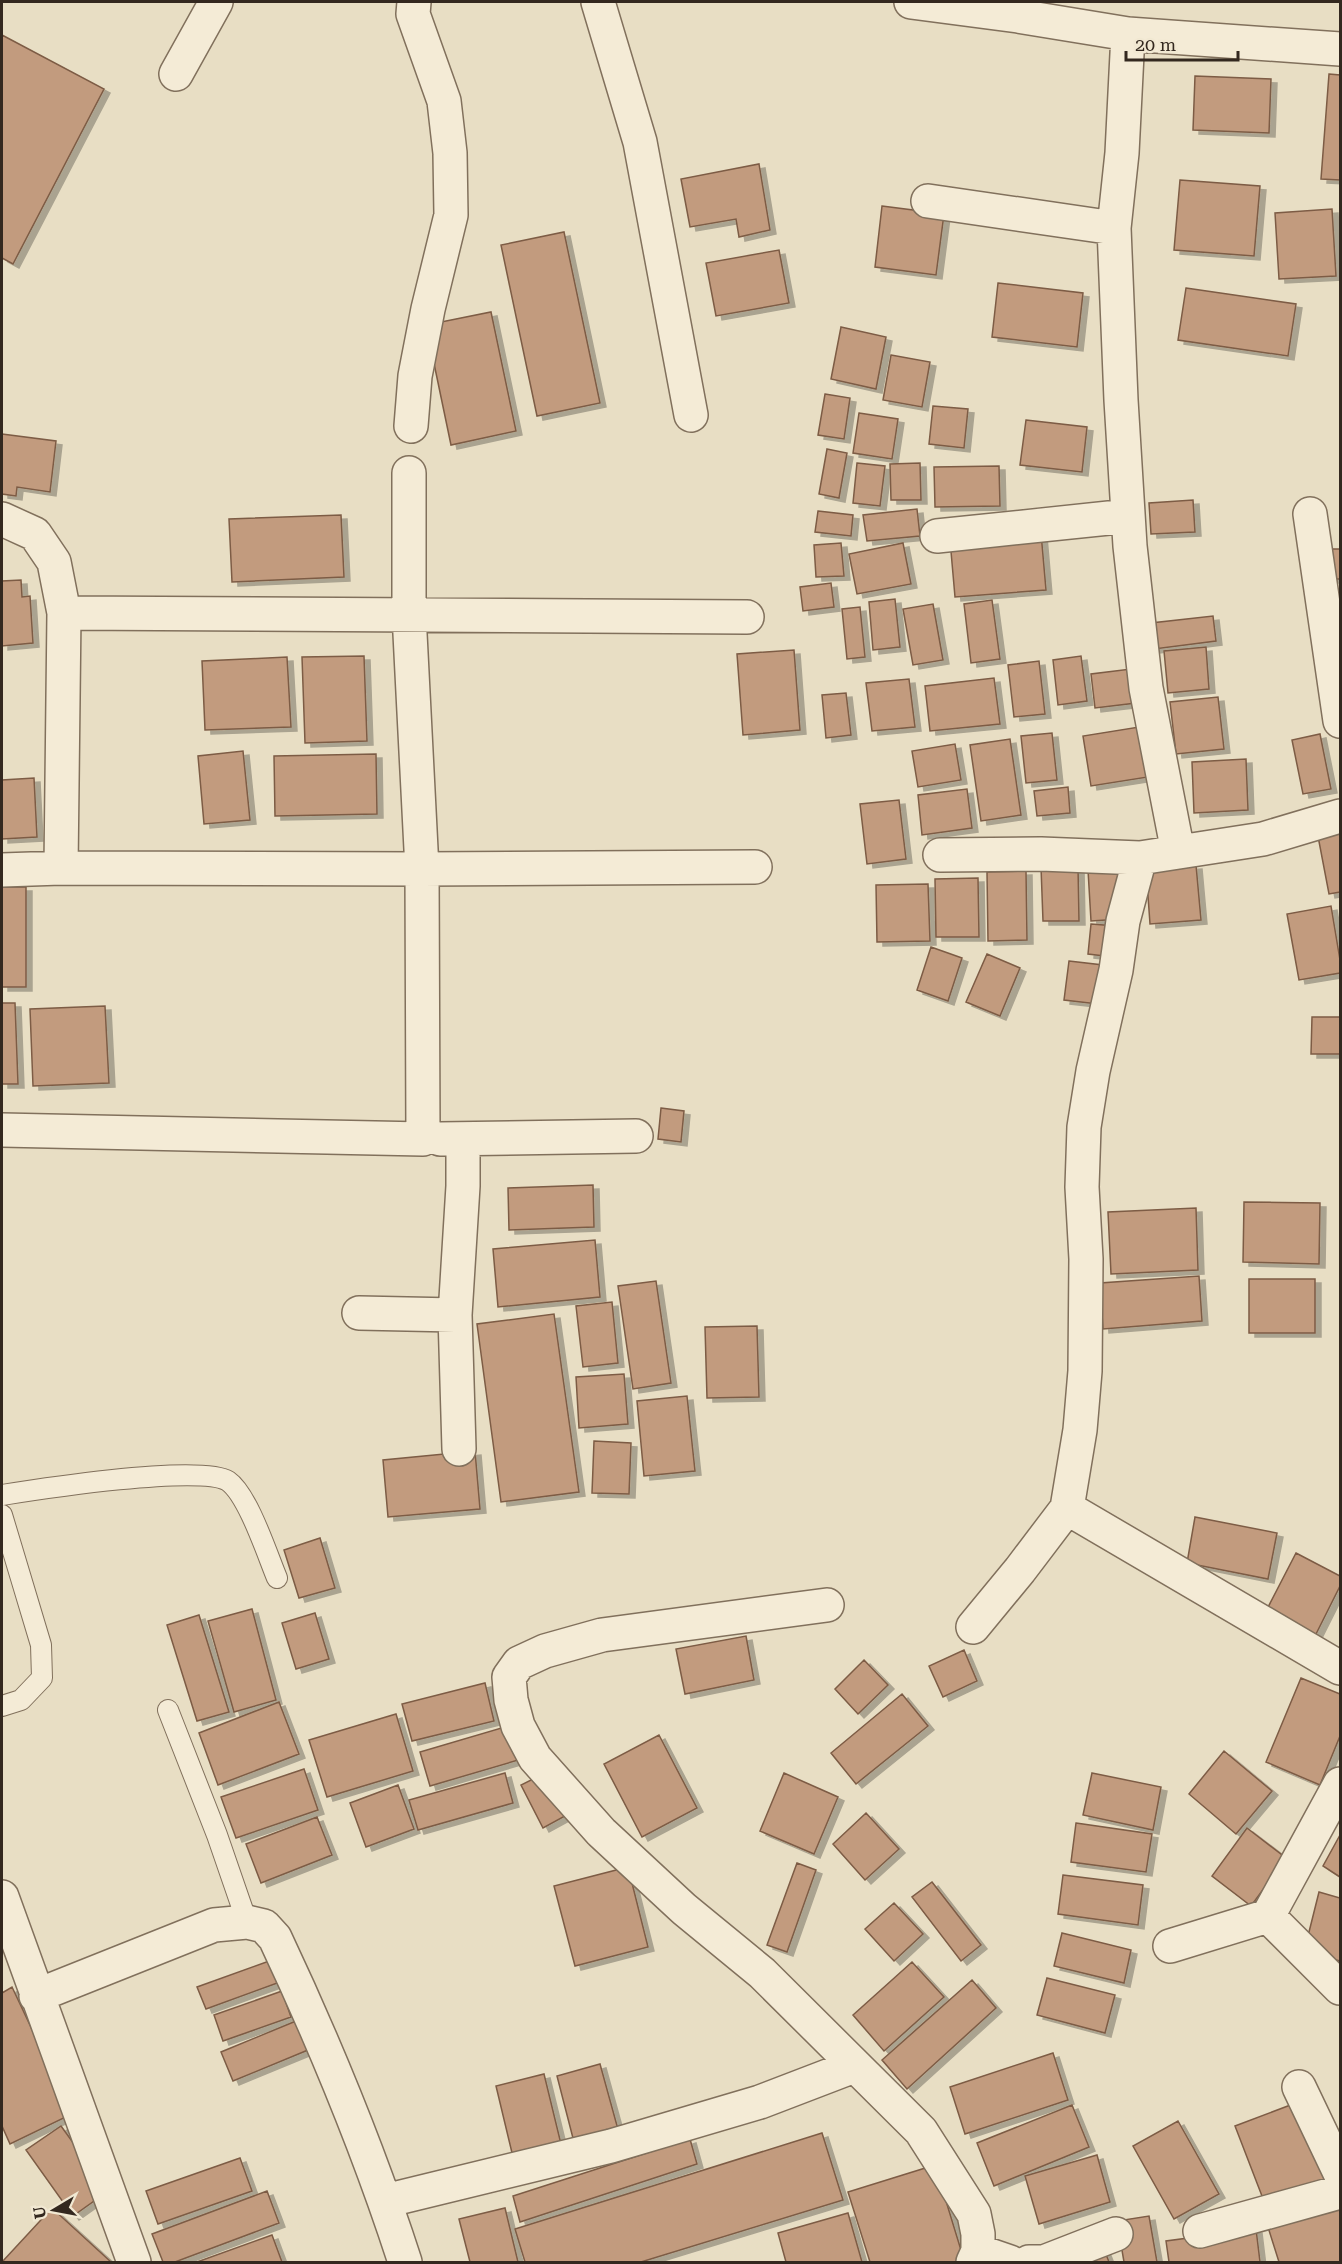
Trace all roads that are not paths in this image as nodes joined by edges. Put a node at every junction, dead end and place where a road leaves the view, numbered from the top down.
1 (216, 2) edge
2 (414, 2) edge
3 (598, 2) edge
4 (911, 2) edge
5 (1128, 34) junction
6 (1341, 49) edge
7 (176, 74) dead end
8 (928, 201) dead end
9 (1114, 228) junction
10 (691, 415) dead end
11 (411, 426) dead end
12 (409, 473) dead end
13 (1311, 514) dead end
14 (1128, 516) junction
15 (2, 519) edge
16 (937, 536) dead end
17 (64, 613) junction
18 (409, 614) junction
19 (747, 617) dead end
20 (1341, 721) edge
21 (1341, 816) edge
22 (1178, 852) junction
23 (940, 855) dead end
24 (1140, 858) junction
25 (61, 867) junction
26 (755, 867) dead end
27 (422, 869) junction
28 (2, 870) edge
29 (2, 1130) edge
30 (636, 1136) dead end
31 (423, 1139) junction
32 (463, 1139) junction
33 (359, 1313) dead end
34 (455, 1315) junction
35 (459, 1449) dead end
36 (2, 1495) edge
37 (1067, 1508) junction
38 (2, 1515) edge
39 (276, 1578) dead end
40 (826, 1605) dead end
41 (973, 1627) dead end
42 (1341, 1668) edge
43 (2, 1706) edge
44 (168, 1710) dead end
45 (1341, 1784) edge
46 (2, 1897) edge
47 (1268, 1916) junction
48 (247, 1922) junction
49 (1170, 1946) dead end
50 (1341, 1988) edge
51 (36, 1996) junction
52 (854, 2066) junction
53 (1299, 2087) dead end
54 (1341, 2173) edge
55 (1341, 2192) edge
56 (385, 2201) junction
57 (1200, 2231) dead end
58 (1116, 2234) dead end
59 (975, 2257) edge
60 (134, 2262) edge
61 (405, 2262) edge
62 (1010, 2262) edge
63 (1029, 2262) edge

1 - 7 street
2 - 11 street
3 - 10 street
4 - 5 street
5 - 6 street
5 - 9 street
8 - 9 street
9 - 14 street
12 - 18 street
13 - 20 street
14 - 16 street
14 - 22 street
15 - 17 street
17 - 18 street
17 - 25 street
18 - 19 street
18 - 27 street
21 - 22 street
22 - 24 street
23 - 24 street
24 - 37 street
25 - 27 street
25 - 28 street
26 - 27 street
27 - 31 street
29 - 31 street
30 - 32 street
31 - 32 street
32 - 34 street
33 - 34 street
34 - 35 street
36 - 39 lane
37 - 41 street
37 - 42 street
38 - 43 lane
40 - 52 street
44 - 48 lane
45 - 47 street
46 - 51 street
47 - 49 street
47 - 50 street
48 - 51 street
48 - 56 street
51 - 60 street
52 - 56 street
52 - 59 street
53 - 54 street
55 - 57 street
56 - 61 street
58 - 63 street
59 - 62 street

